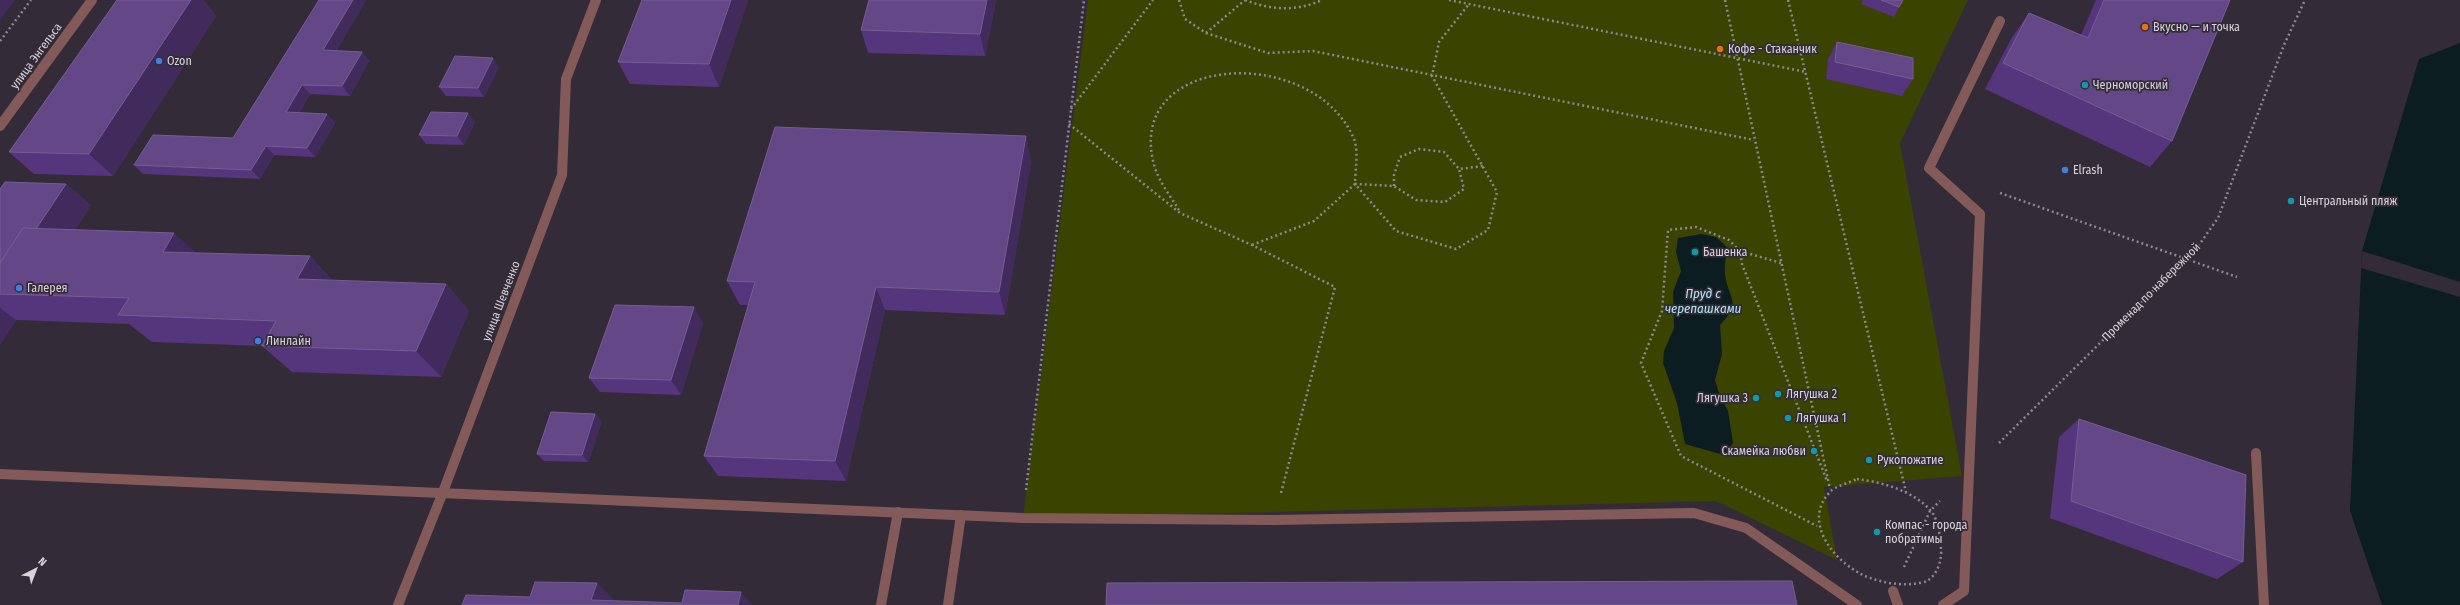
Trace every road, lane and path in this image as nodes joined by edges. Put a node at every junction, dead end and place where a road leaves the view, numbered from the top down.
1 (31, 0) edge
2 (92, 0) edge
3 (596, 0) edge
4 (1084, 0) edge
5 (1153, 0) edge
6 (1179, 0) edge
7 (1245, 0) edge
8 (1322, 0) edge
9 (1449, 0) edge
10 (1725, 0) edge
11 (1788, 0) edge
12 (2305, 0) edge
13 (1469, 4) junction
14 (2000, 21) dead end
15 (1206, 33) junction
16 (0, 41) edge
17 (1736, 58) junction
18 (1806, 72) junction
19 (1432, 76) junction
20 (1071, 110) junction
21 (4, 114) edge
22 (1069, 124) junction
23 (0, 126) edge
24 (1754, 140) junction
25 (1483, 166) junction
26 (1459, 169) junction
27 (1355, 184) junction
28 (1394, 186) junction
29 (1996, 192) dead end
30 (1180, 212) junction
31 (1252, 245) junction
32 (1740, 251) junction
33 (1781, 262) junction
34 (2237, 277) dead end
35 (1998, 444) dead end
36 (2256, 453) dead end
37 (0, 474) edge
38 (443, 492) junction
39 (1906, 492) junction
40 (1942, 500) dead end
41 (1930, 511) junction
42 (898, 512) junction
43 (961, 515) junction
44 (1023, 518) junction
45 (1273, 520) junction
46 (1817, 526) junction
47 (1831, 556) dead end
48 (1902, 571) dead end
49 (1899, 578) dead end
50 (1893, 591) junction
51 (398, 605) edge
52 (881, 605) edge
53 (948, 605) edge
54 (1857, 605) edge
55 (1898, 605) edge
56 (1943, 605) edge
57 (2264, 605) edge

1 - 16 path
2 - 21 street, улица Энгельса
3 - 38 street, улица Шевченко
4 - 20 path
5 - 20 path
6 - 15 path
7 - 8 path
7 - 15 path
9 - 13 path
10 - 17 path
11 - 18 path
12 - 35 path, Променад по набережной
13 - 17 path
13 - 19 path
14 - 56 street
15 - 19 path
17 - 18 path
17 - 24 path
18 - 39 path
19 - 24 path
19 - 25 path
20 - 22 path
21 - 23 street, улица Энгельса
22 - 30 path
22 - 44 path
24 - 33 path
25 - 26 path
25 - 27 path
26 - 28 path
26 - 28 path
27 - 28 path
27 - 30 path
27 - 31 path
29 - 34 path
30 - 31 path
31 - 45 path
32 - 33 path
32 - 33 path
32 - 46 path
36 - 57 street
37 - 38 street
38 - 42 street
38 - 51 street, улица Шевченко
39 - 41 path
39 - 46 path
40 - 41 path
41 - 48 path
41 - 50 path
42 - 43 street
42 - 52 street
43 - 44 street
43 - 53 street
44 - 45 street
45 - 54 street
46 - 47 path
49 - 50 path
50 - 55 street

